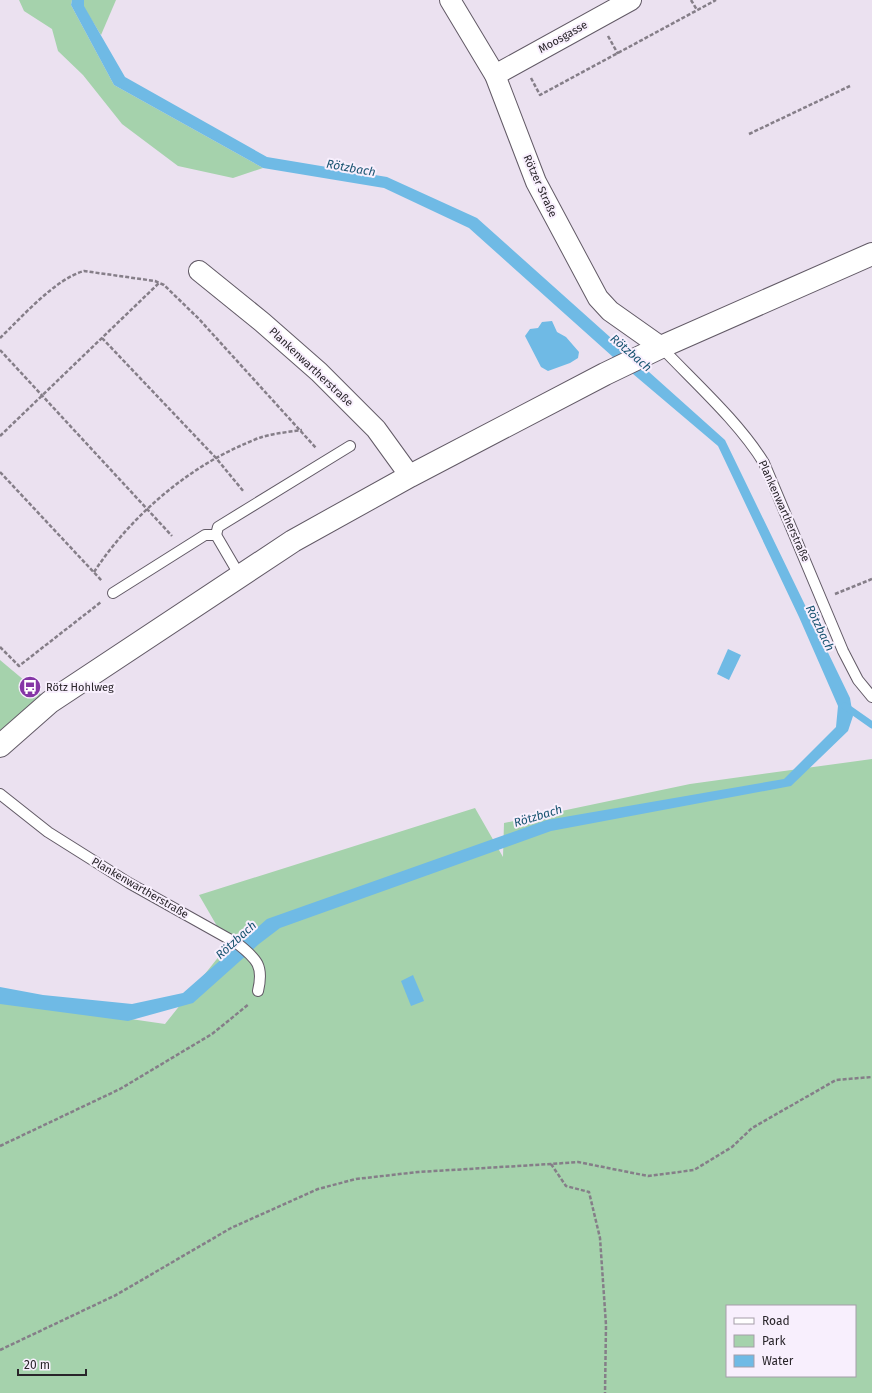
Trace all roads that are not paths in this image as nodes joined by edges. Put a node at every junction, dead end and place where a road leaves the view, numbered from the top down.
1 (450, 0) edge
2 (631, 0) edge
3 (495, 75) junction
4 (872, 254) edge
5 (198, 271) dead end
6 (652, 351) junction
7 (350, 446) dead end
8 (410, 476) junction
9 (216, 535) junction
10 (240, 576) junction
11 (113, 593) road end
12 (872, 697) edge
13 (0, 746) edge
14 (0, 794) edge
15 (258, 991) road end

1 - 3 street, Rötzer Straße
2 - 3 street, Moosgasse
3 - 6 street, Rötzer Straße
4 - 6 main road
5 - 8 street, Plankenwartherstraße
6 - 8 main road
6 - 12 lane, Plankenwartherstraße
7 - 9 lane
8 - 10 main road
9 - 10 lane
9 - 11 lane
10 - 13 main road
14 - 15 lane, Plankenwartherstraße

